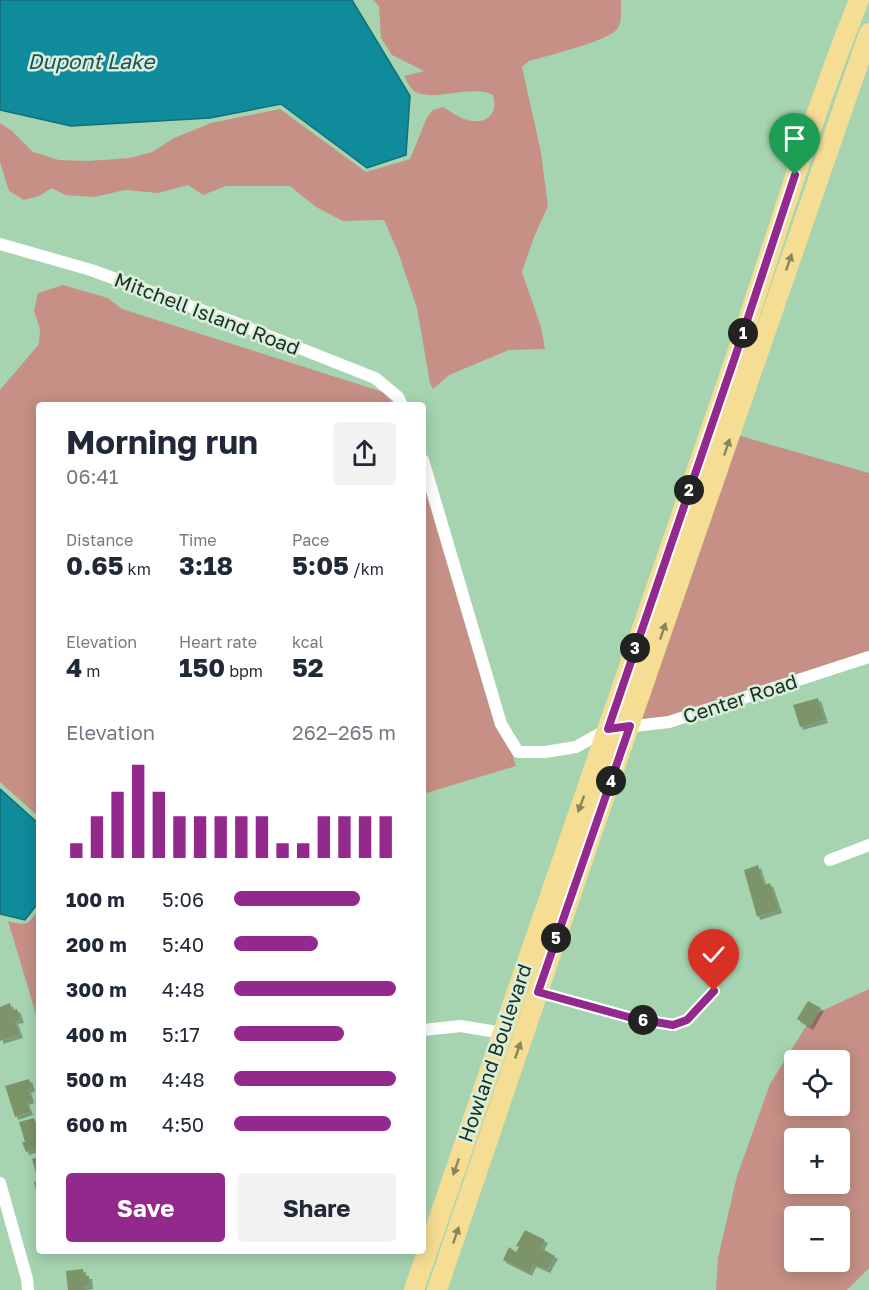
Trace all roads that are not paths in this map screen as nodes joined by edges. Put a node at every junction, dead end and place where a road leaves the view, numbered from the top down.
1 (859, 0) edge
2 (866, 0) edge
3 (869, 33) edge
4 (857, 68) junction
5 (829, 75) junction
6 (819, 177) junction
7 (0, 244) edge
8 (400, 402) edge
9 (426, 470) edge
10 (869, 657) edge
11 (630, 726) junction
12 (608, 729) junction
13 (869, 845) edge
14 (830, 860) dead end
15 (714, 991) dead end
16 (538, 992) junction
17 (426, 1030) edge
18 (502, 1033) junction
19 (0, 1183) edge
20 (28, 1290) edge
21 (414, 1290) edge
22 (437, 1290) edge

1 - 5 main road, Howland Boulevard
2 - 4 main road
3 - 4 main road, Howland Boulevard
4 - 6 main road, Howland Boulevard
5 - 6 main road
5 - 12 main road, Howland Boulevard
11 -> 6 main road, Howland Boulevard
7 - 8 street, Mitchell Island Road
9 - 12 street
10 - 11 street, Center Road
11 - 12 street, Center Road
11 - 16 main road, Howland Boulevard
12 -> 18 main road, Howland Boulevard
13 - 14 street
15 - 16 street
22 -> 16 main road, Howland Boulevard
17 - 18 street
18 -> 21 main road, Howland Boulevard
19 - 20 street

